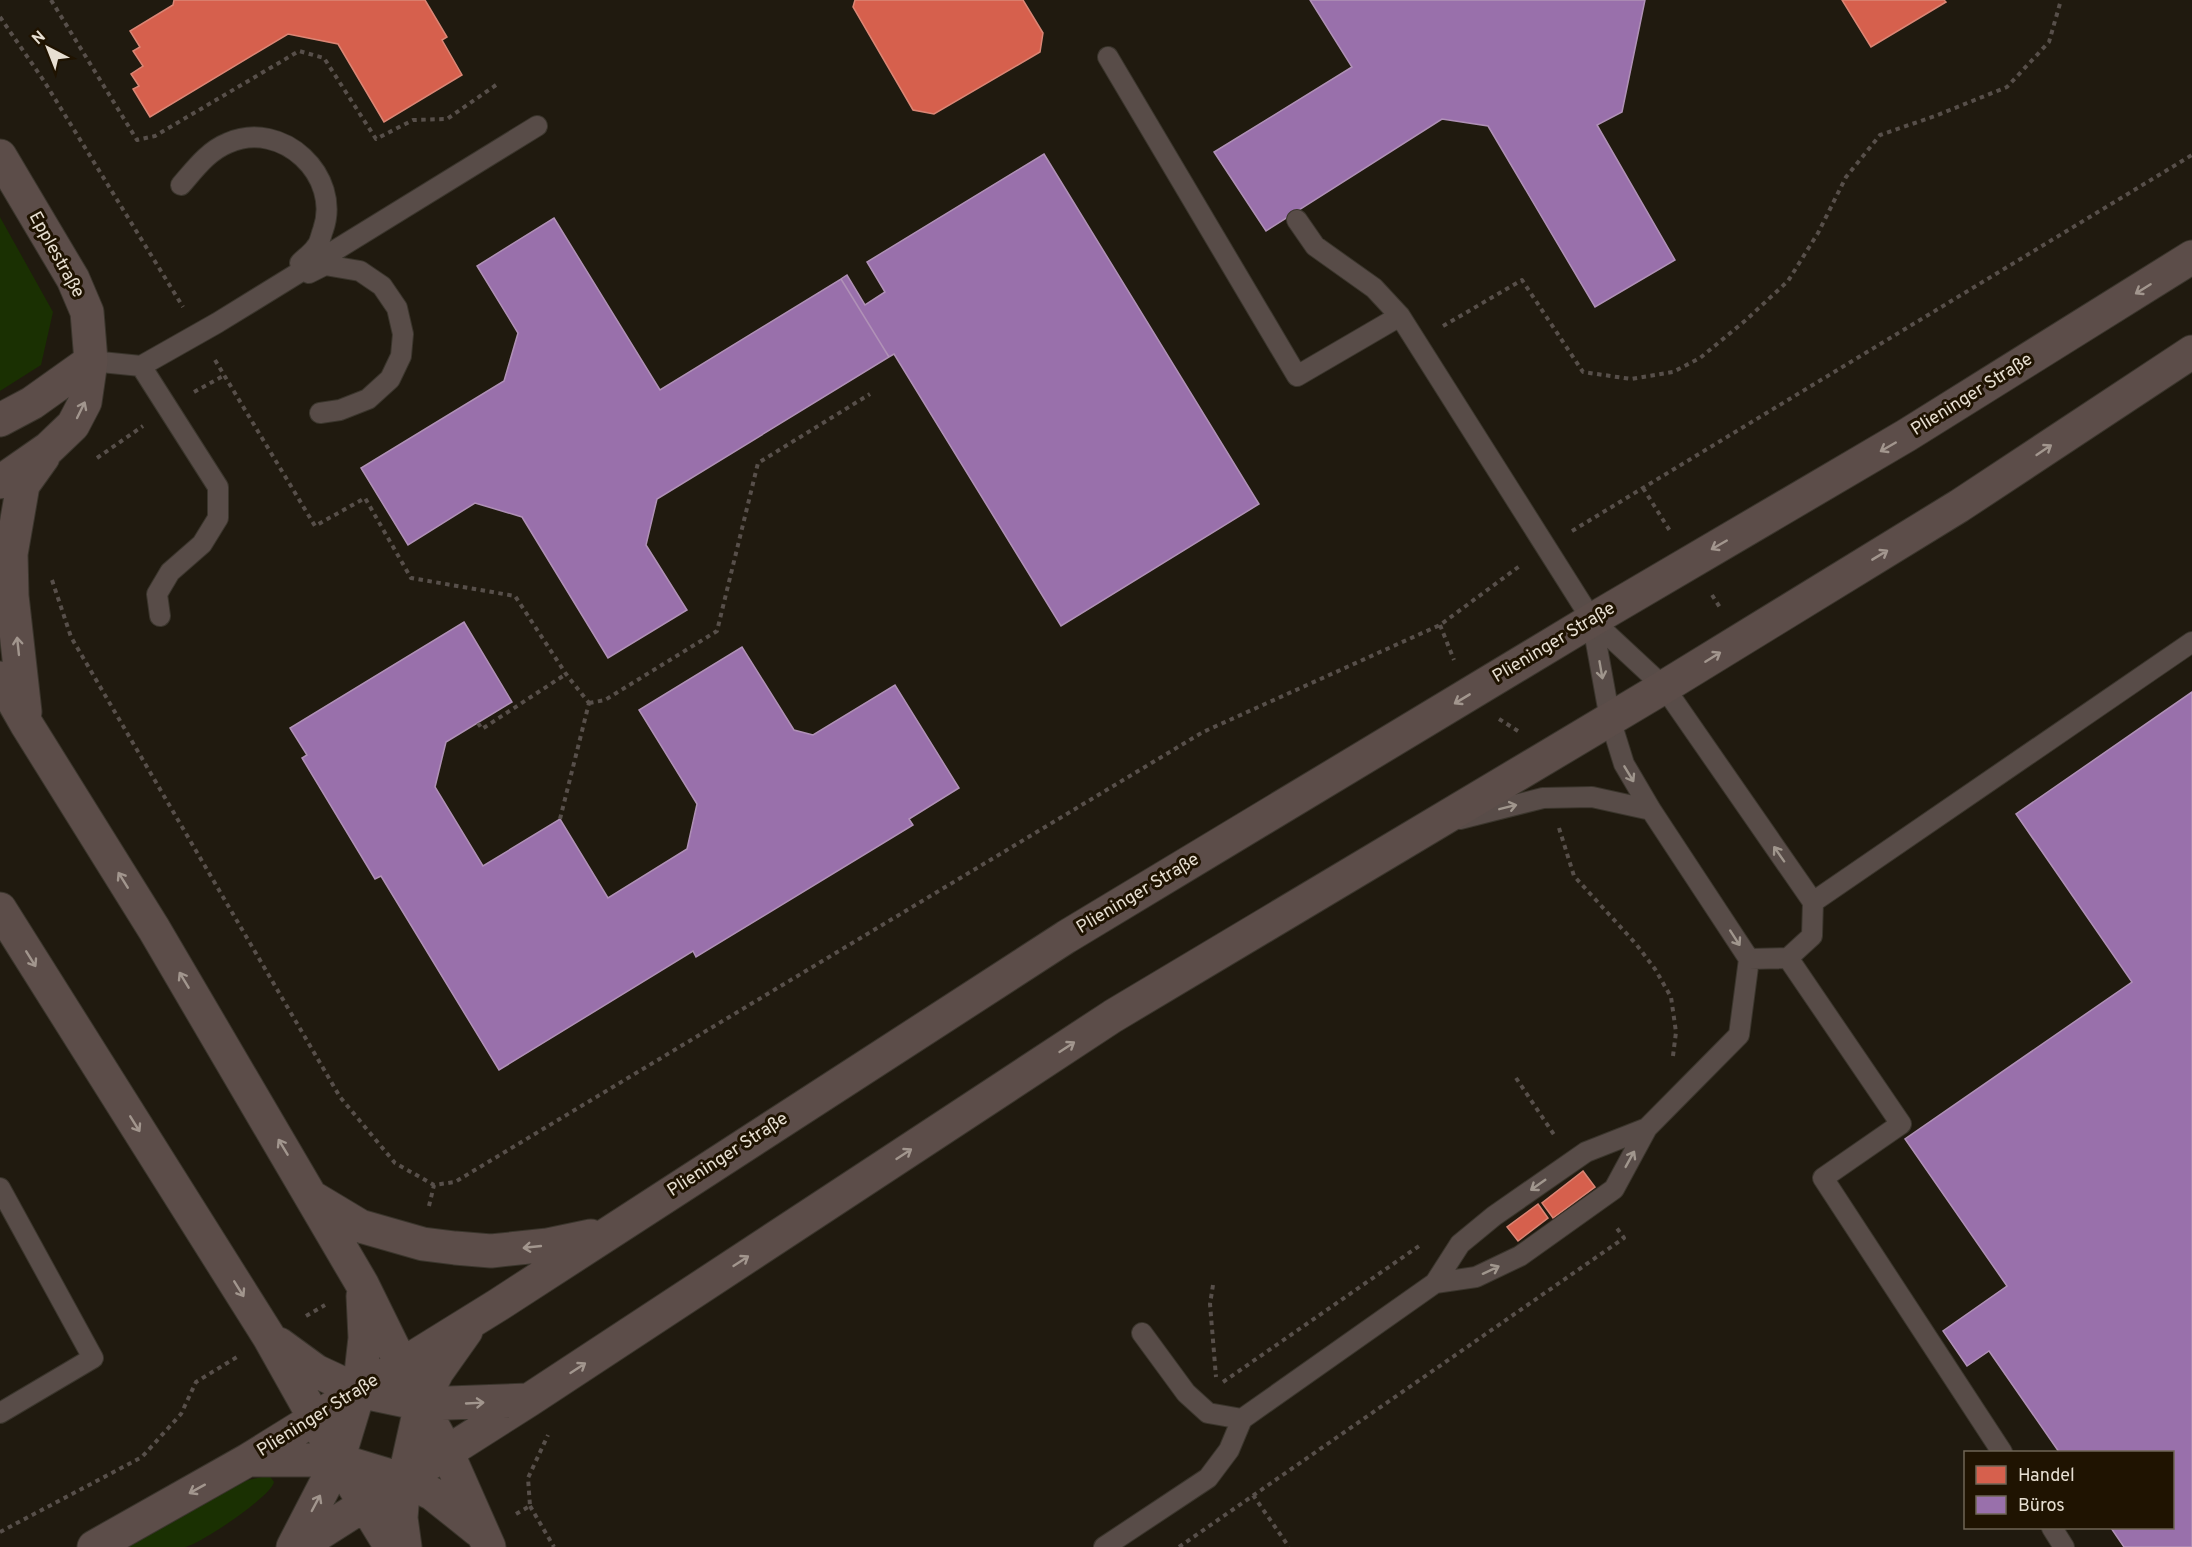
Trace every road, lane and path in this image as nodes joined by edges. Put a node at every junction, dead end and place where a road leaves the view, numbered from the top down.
1 (51, 0) edge
2 (2061, 0) edge
3 (0, 17) edge
4 (1108, 57) dead end
5 (496, 85) dead end
6 (537, 126) dead end
7 (0, 156) edge
8 (2192, 156) edge
9 (181, 185) dead end
10 (1296, 220) dead end
11 (2192, 257) edge
12 (269, 291) junction
13 (1400, 316) junction
14 (199, 333) junction
15 (1417, 342) junction
16 (2192, 352) edge
17 (91, 361) junction
18 (141, 366) junction
19 (225, 375) junction
20 (870, 394) dead end
21 (187, 396) dead end
22 (320, 413) dead end
23 (0, 420) edge
24 (150, 421) dead end
25 (49, 448) junction
26 (93, 462) dead end
27 (0, 482) edge
28 (1546, 547) junction
29 (50, 574) dead end
30 (160, 616) dead end
31 (1592, 620) junction
32 (2192, 642) edge
33 (566, 674) junction
34 (0, 678) edge
35 (1664, 687) junction
36 (589, 703) junction
37 (1610, 719) junction
38 (478, 723) dead end
39 (27, 725) junction
40 (1651, 810) junction
41 (560, 819) dead end
42 (1556, 820) dead end
43 (1431, 826) junction
44 (1813, 902) junction
45 (0, 909) edge
46 (1788, 958) junction
47 (1749, 959) junction
48 (1672, 1060) dead end
49 (1516, 1078) dead end
50 (1647, 1128) junction
51 (1556, 1136) dead end
52 (434, 1185) junction
53 (0, 1188) edge
54 (313, 1198) junction
55 (1599, 1202) junction
56 (610, 1231) junction
57 (1428, 1240) dead end
58 (423, 1244) junction
59 (1435, 1283) junction
60 (362, 1284) junction
61 (1213, 1285) dead end
62 (474, 1320) junction
63 (1142, 1333) dead end
64 (269, 1337) junction
65 (402, 1364) junction
66 (359, 1391) junction
67 (529, 1400) junction
68 (421, 1404) junction
69 (0, 1413) edge
70 (316, 1418) junction
71 (1242, 1419) junction
72 (2001, 1451) edge
73 (447, 1452) junction
74 (248, 1460) junction
75 (338, 1460) junction
76 (404, 1480) junction
77 (1253, 1495) junction
78 (366, 1504) junction
79 (530, 1506) dead end
80 (2053, 1529) edge
81 (0, 1532) edge
82 (486, 1540) edge
83 (94, 1547) edge
84 (293, 1547) edge
85 (298, 1547) edge
86 (391, 1547) edge
87 (405, 1547) edge
88 (554, 1547) edge
89 (1104, 1547) edge
90 (1179, 1547) edge
91 (1289, 1547) edge
92 (2064, 1547) edge

1 - 5 path
2 - 15 path
3 - 14 path
4 - 13 lane
6 - 12 lane
7 - 17 main road, Epplestraße
8 - 28 path
9 - 12 lane
10 - 13 lane
11 -> 31 main road, Plieninger Straße
12 - 14 lane
12 - 22 lane
13 - 15 lane
14 - 18 lane
14 - 19 path
15 - 28 lane
35 -> 16 main road
17 - 18 lane
17 - 23 main road
25 -> 17 main road, Epplestraße
18 - 30 lane
19 - 21 path
19 - 33 path
20 - 36 path
24 - 26 path
25 - 27 main road, Epplestraße
39 -> 25 main road
28 - 31 lane
28 - 52 path
29 - 52 path
31 - 35 lane
31 -> 37 lane
31 -> 56 main road, Plieninger Straße
32 - 44 lane
33 - 36 path
33 - 38 path
34 - 39 main road
35 - 37 main road
44 -> 35 lane
36 - 41 path
37 -> 40 lane
37 - 43 main road
54 -> 39 main road
43 -> 40 lane
40 -> 47 lane
42 - 48 path
67 -> 43 main road
44 - 46 lane
45 -> 64 main road
46 - 47 lane
46 - 72 lane
47 - 50 lane
49 - 51 path
55 -> 50 lane
50 -> 59 lane
52 - 58 path
53 - 69 lane
54 - 58 main road
54 - 60 main road
59 -> 55 lane
55 - 77 path
56 -> 58 main road
56 - 62 main road, Plieninger Straße
57 - 61 path
59 - 71 lane
60 - 64 path
60 - 65 main road
60 - 66 main road
62 - 65 main road, Plieninger Straße
62 - 68 main road
63 - 71 lane
64 - 66 main road
64 - 70 main road
64 - 81 path
65 - 66 main road, Plieninger Straße
65 - 68 main road
66 - 68 main road
66 - 70 main road, Plieninger Straße
66 - 75 main road
68 -> 67 main road
67 - 73 main road
68 - 73 main road
68 - 76 main road
70 - 74 main road, Plieninger Straße
70 - 75 main road
71 - 89 lane
73 - 76 main road
73 - 82 main road
74 - 75 main road
74 -> 83 main road, Plieninger Straße
75 - 76 main road
75 - 78 main road
84 -> 75 main road
76 - 78 main road
76 - 82 main road
76 - 87 main road
77 - 90 path
77 - 91 path
78 - 85 main road
78 - 86 main road
79 - 88 path
80 - 92 lane

